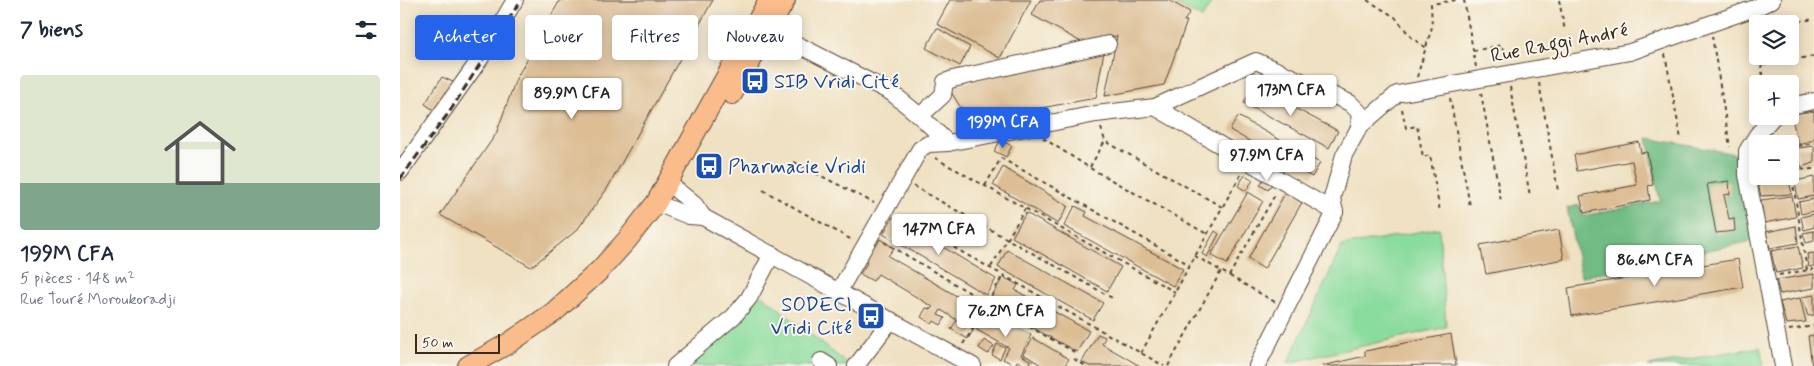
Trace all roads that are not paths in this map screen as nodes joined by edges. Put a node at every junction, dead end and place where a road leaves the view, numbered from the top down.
1 (515, 0) edge
2 (769, 0) edge
3 (785, 0) edge
4 (1772, 0) edge
5 (777, 15) edge
6 (1108, 44) dead end
7 (802, 47) edge
8 (750, 60) edge
9 (1814, 101) edge
10 (1799, 104) edge
11 (1155, 107) junction
12 (920, 116) junction
13 (1766, 125) edge
14 (1360, 126) junction
15 (948, 143) junction
16 (400, 172) edge
17 (672, 186) junction
18 (661, 205) junction
19 (1334, 212) junction
20 (703, 217) junction
21 (772, 254) junction
22 (839, 291) junction
23 (891, 320) junction
24 (468, 366) edge
25 (495, 366) edge
26 (675, 366) edge
27 (856, 366) edge
28 (973, 366) edge
29 (1257, 366) edge
30 (1783, 366) edge

1 - 16 street
2 - 17 main road
3 - 5 main road
4 - 14 street, Rue Raggi André
6 - 12 street
7 - 12 street
8 - 17 main road
9 - 10 street
11 - 14 street
11 - 15 street
11 - 19 street
12 - 15 street
13 - 30 street
14 - 19 street
15 - 22 street
17 - 18 main road
17 - 20 street
18 - 20 street
18 - 24 main road
18 - 25 main road
19 - 29 street
20 - 21 street
21 - 22 street
21 - 26 street
22 - 23 street
23 - 27 street
23 - 28 street

